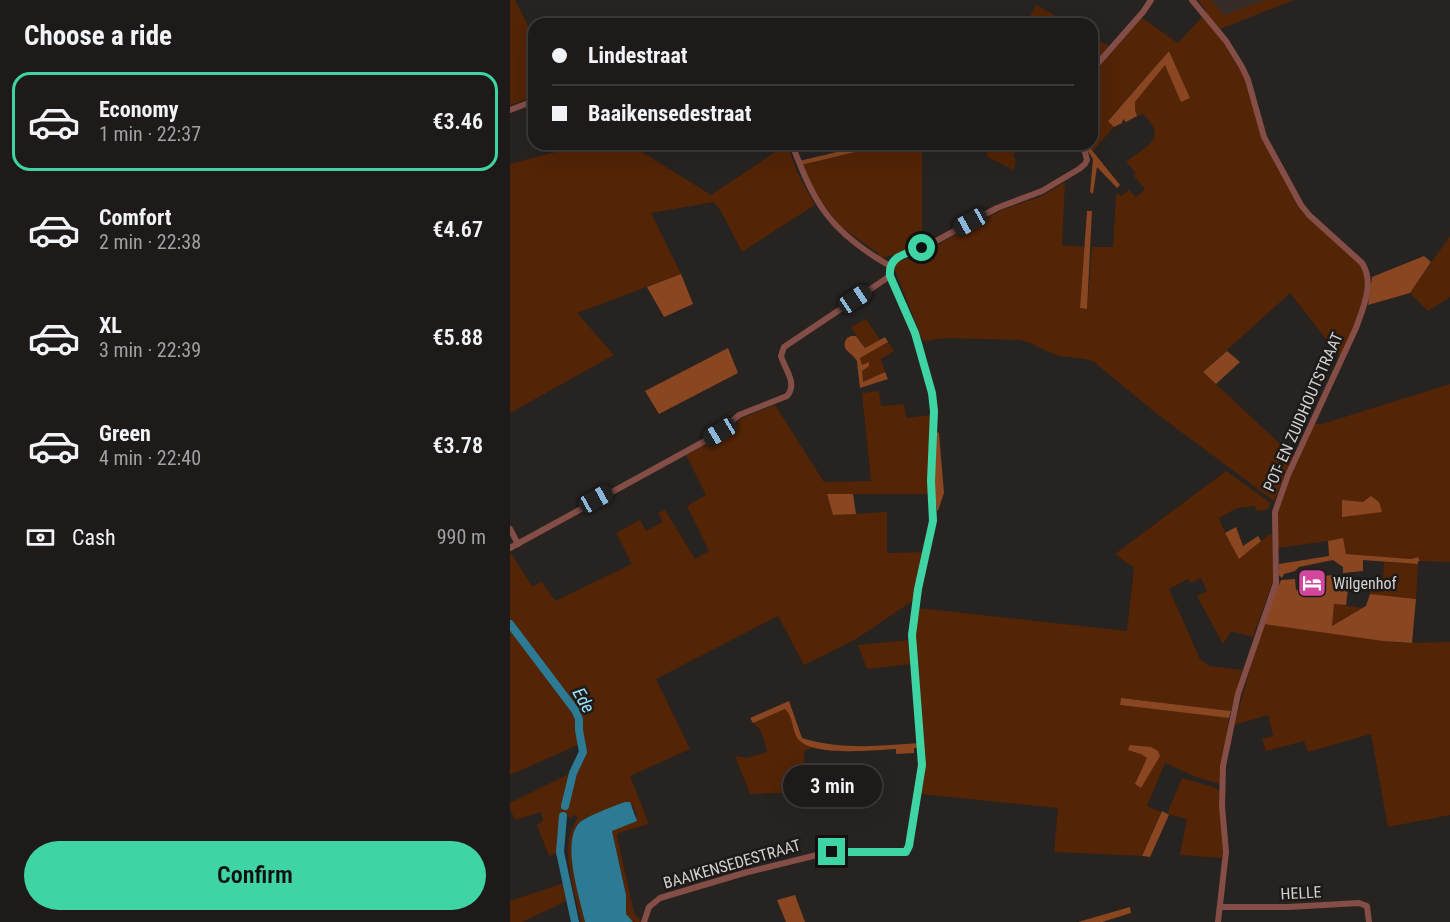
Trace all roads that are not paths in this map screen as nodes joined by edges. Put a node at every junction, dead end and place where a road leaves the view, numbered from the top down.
1 (1151, 0) edge
2 (1192, 0) edge
3 (1098, 63) edge
4 (528, 103) edge
5 (510, 110) edge
6 (794, 150) edge
7 (1084, 150) edge
8 (890, 266) junction
9 (890, 276) junction
10 (510, 529) edge
11 (518, 544) junction
12 (510, 548) edge
13 (1220, 907) junction
14 (644, 922) edge
15 (1218, 922) edge
16 (1369, 922) edge

1 - 3 street
2 - 13 street, POT- EN ZUIDHOUTSTRAAT
4 - 5 street
6 - 8 street
7 - 8 street
8 - 9 street
9 - 11 street
9 - 14 street, BAAIKENSEDESTRAAT
10 - 11 street
11 - 12 street
13 - 15 street, POT- EN ZUIDHOUTSTRAAT
13 - 16 street, HELLE

